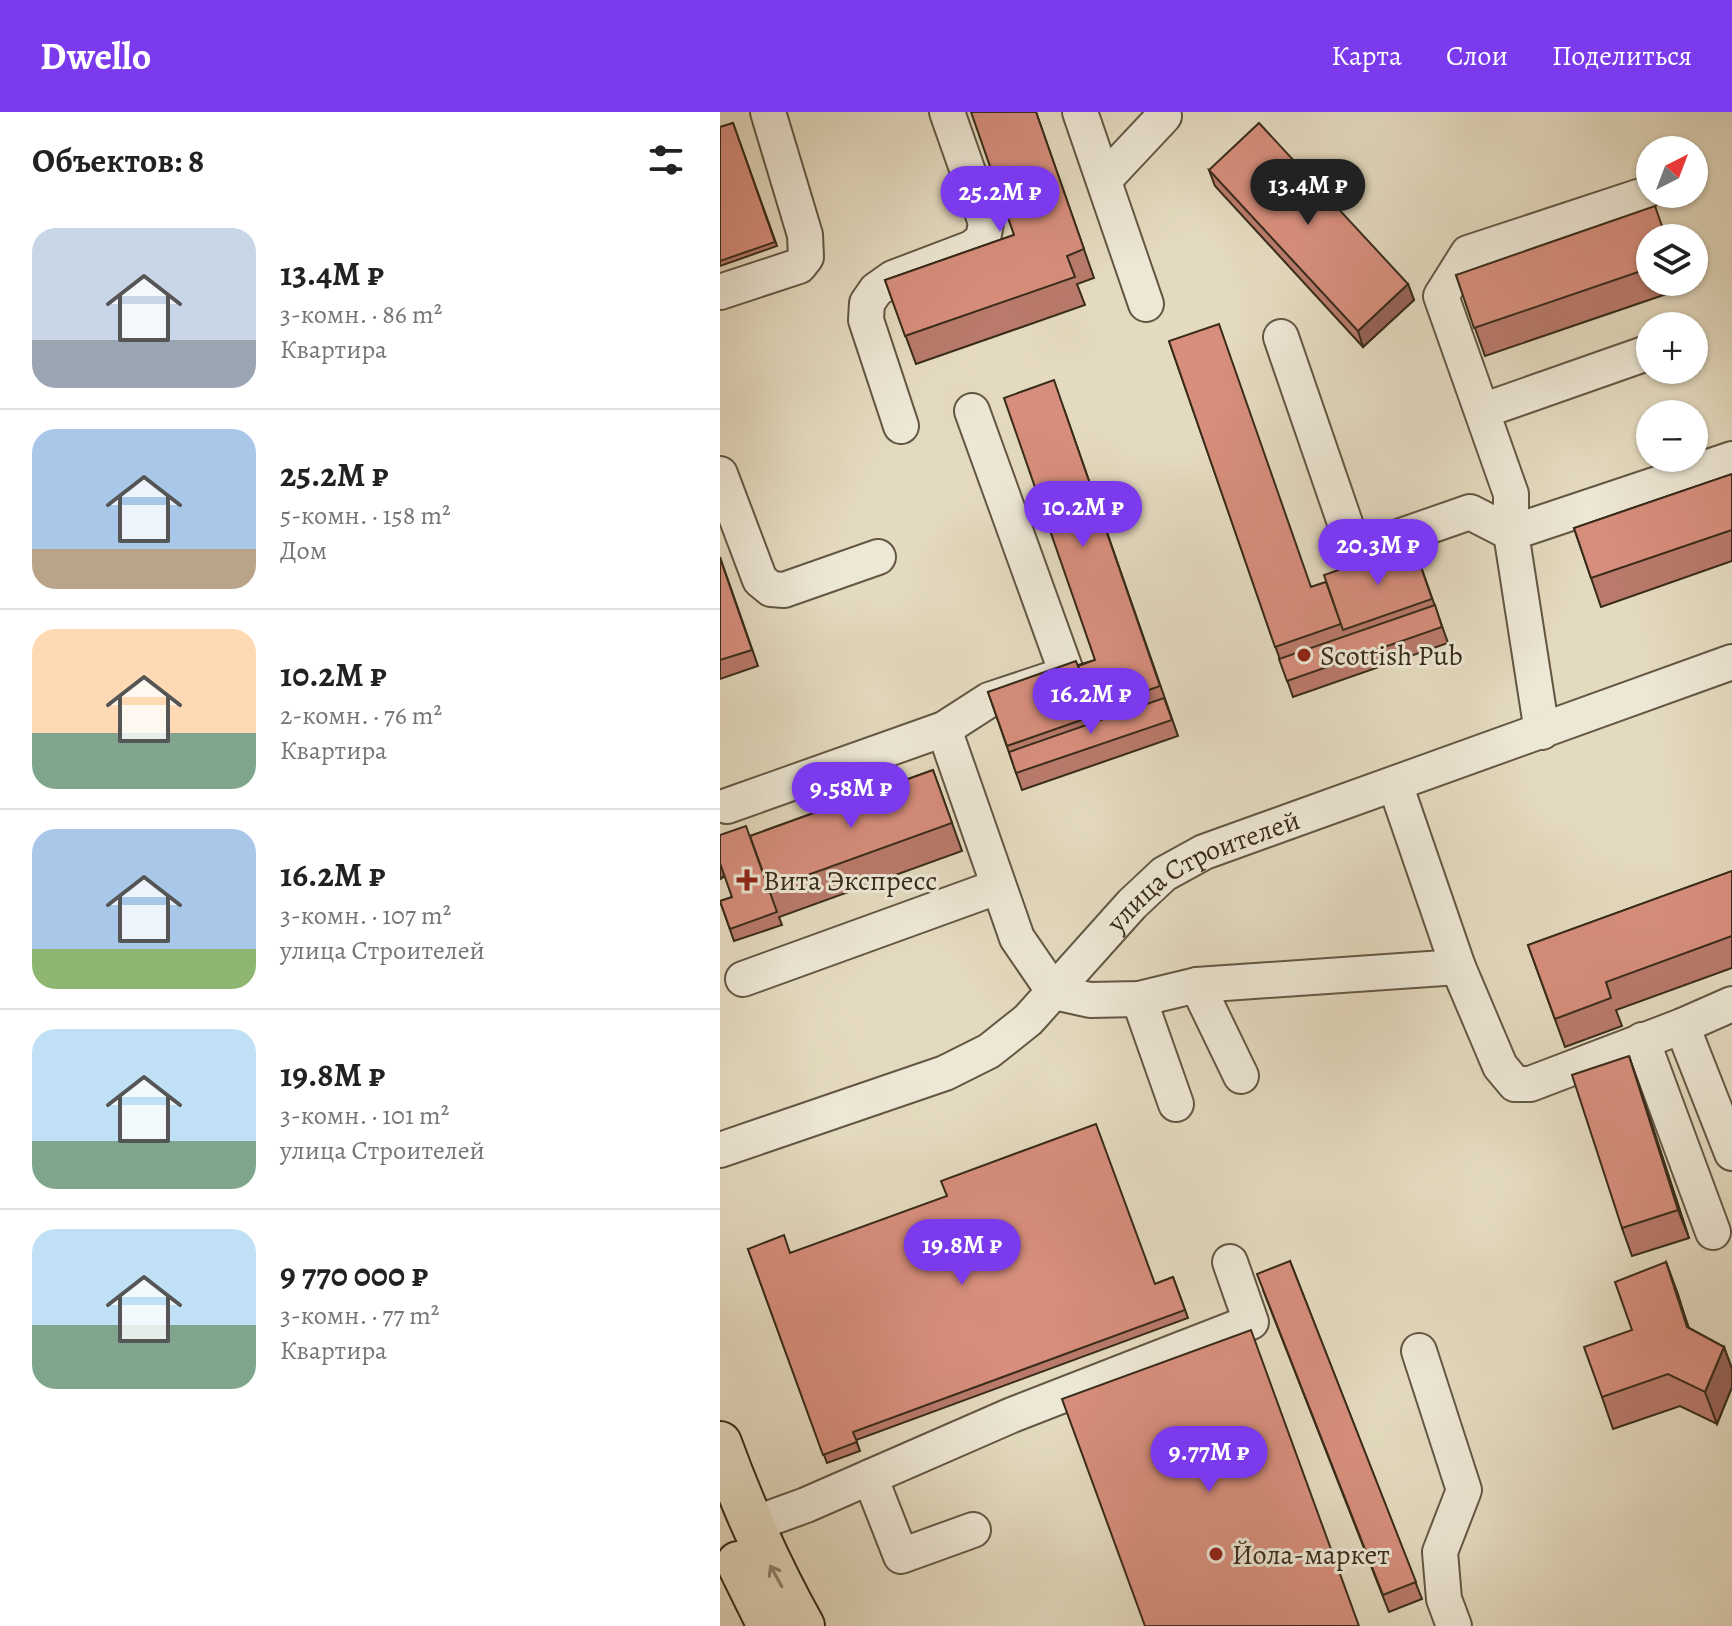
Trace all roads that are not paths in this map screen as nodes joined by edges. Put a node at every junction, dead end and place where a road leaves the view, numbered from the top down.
1 (768, 112) edge
2 (947, 112) edge
3 (1080, 112) edge
4 (1165, 113) edge
5 (1104, 180) junction
6 (1636, 198) edge
7 (720, 292) edge
8 (1146, 304) dead end
9 (1281, 337) dead end
10 (1636, 357) edge
11 (972, 411) dead end
12 (1482, 411) junction
13 (901, 426) dead end
14 (1732, 459) edge
15 (720, 474) edge
16 (1511, 533) junction
17 (878, 557) dead end
18 (1732, 662) edge
19 (944, 729) junction
20 (1542, 732) junction
21 (1395, 784) junction
22 (727, 806) dead end
23 (997, 887) junction
24 (1458, 967) junction
25 (743, 979) dead end
26 (1197, 985) junction
27 (1054, 992) junction
28 (1139, 999) junction
29 (1732, 1004) edge
30 (1682, 1026) junction
31 (1642, 1040) junction
32 (1241, 1076) dead end
33 (1176, 1104) dead end
34 (720, 1150) edge
35 (1732, 1153) edge
36 (1713, 1232) dead end
37 (1230, 1262) dead end
38 (1419, 1351) dead end
39 (720, 1443) edge
40 (870, 1477) junction
41 (735, 1524) edge
42 (973, 1530) dead end
43 (769, 1626) edge
44 (803, 1626) edge
45 (1454, 1626) edge

1 - 7 street
2 - 13 street
3 - 5 street
4 - 5 street
5 - 8 street
6 - 12 street
9 - 16 street
10 - 12 street
11 - 19 street
12 - 16 street
14 - 16 street
15 - 17 street
16 - 20 street
18 - 20 street, улица Строителей
19 - 22 street
19 - 23 street
20 - 21 street, улица Строителей
21 - 24 street
21 - 27 street, улица Строителей
23 - 25 street
23 - 27 street
24 - 26 street
24 - 31 street
26 - 28 street
26 - 32 street
27 - 28 street
27 - 34 street, улица Строителей
28 - 33 street
29 - 30 street
30 - 31 street
30 - 35 street
31 - 36 street
37 - 40 street
38 - 45 street
39 - 41 main road
40 - 41 street
40 - 42 street
41 - 43 main road
44 -> 41 main road

